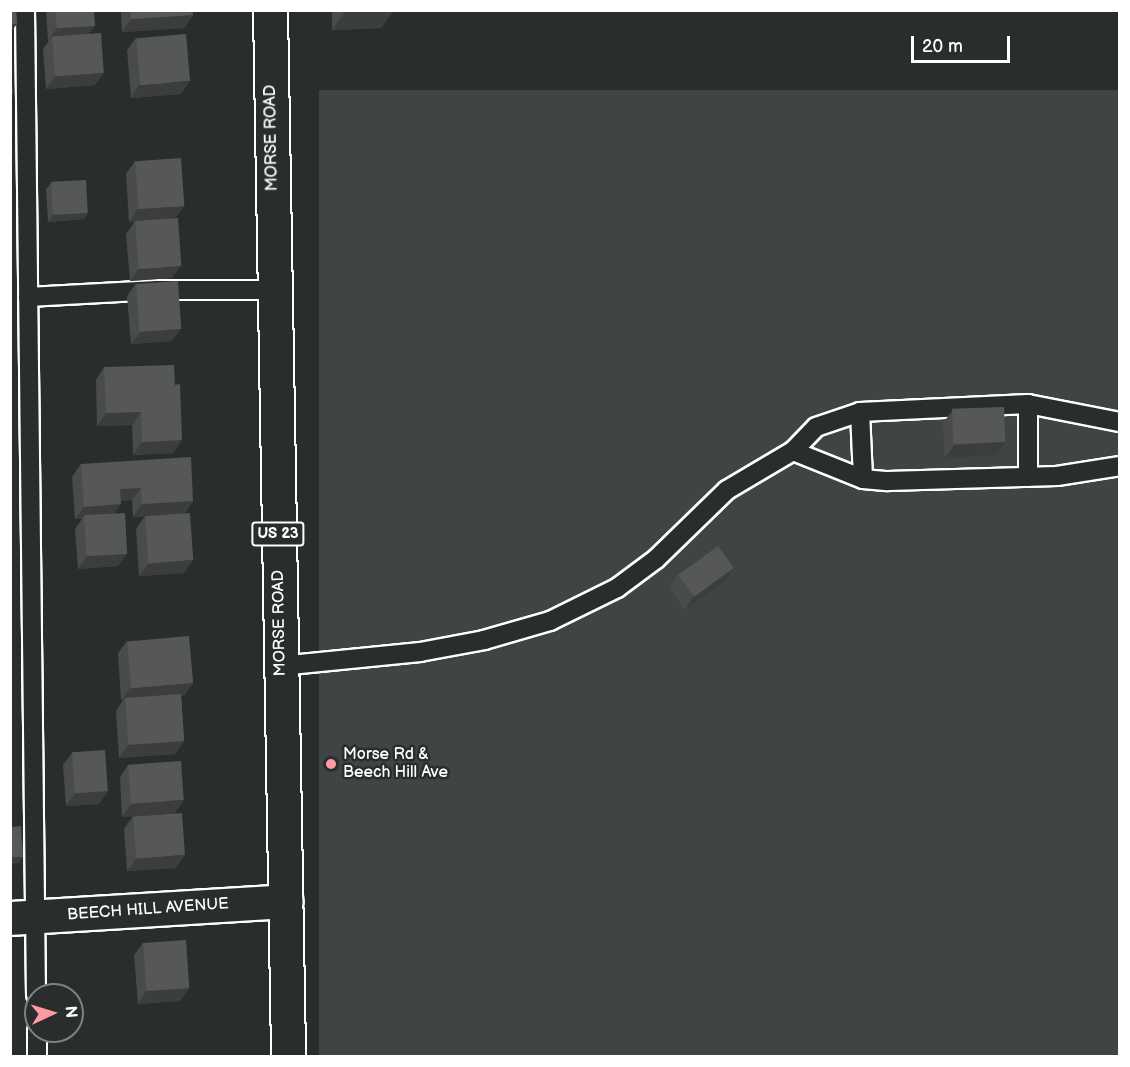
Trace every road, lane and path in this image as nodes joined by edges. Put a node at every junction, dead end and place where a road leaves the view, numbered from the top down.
1 (25, 10) edge
2 (270, 10) edge
3 (274, 290) junction
4 (28, 297) junction
5 (1028, 404) junction
6 (860, 412) junction
7 (1119, 422) edge
8 (793, 451) junction
9 (1119, 466) edge
10 (1028, 477) junction
11 (863, 479) junction
12 (280, 666) junction
13 (285, 901) junction
14 (23, 918) edge
15 (34, 983) edge
16 (288, 1056) edge

1 - 4 lane
2 - 3 main road, MORSE ROAD / US 23
3 - 4 lane
3 - 12 main road, MORSE ROAD / US 23
4 - 14 lane
5 - 6 lane
5 - 7 lane
5 - 10 lane
6 - 8 lane
6 - 11 lane
8 - 11 lane
8 - 12 lane
9 - 10 lane
10 - 11 lane
12 - 13 main road, MORSE ROAD / US 23
13 - 14 main road, BEECH HILL AVENUE
13 - 16 main road, MORSE ROAD / US 23
14 - 15 lane

